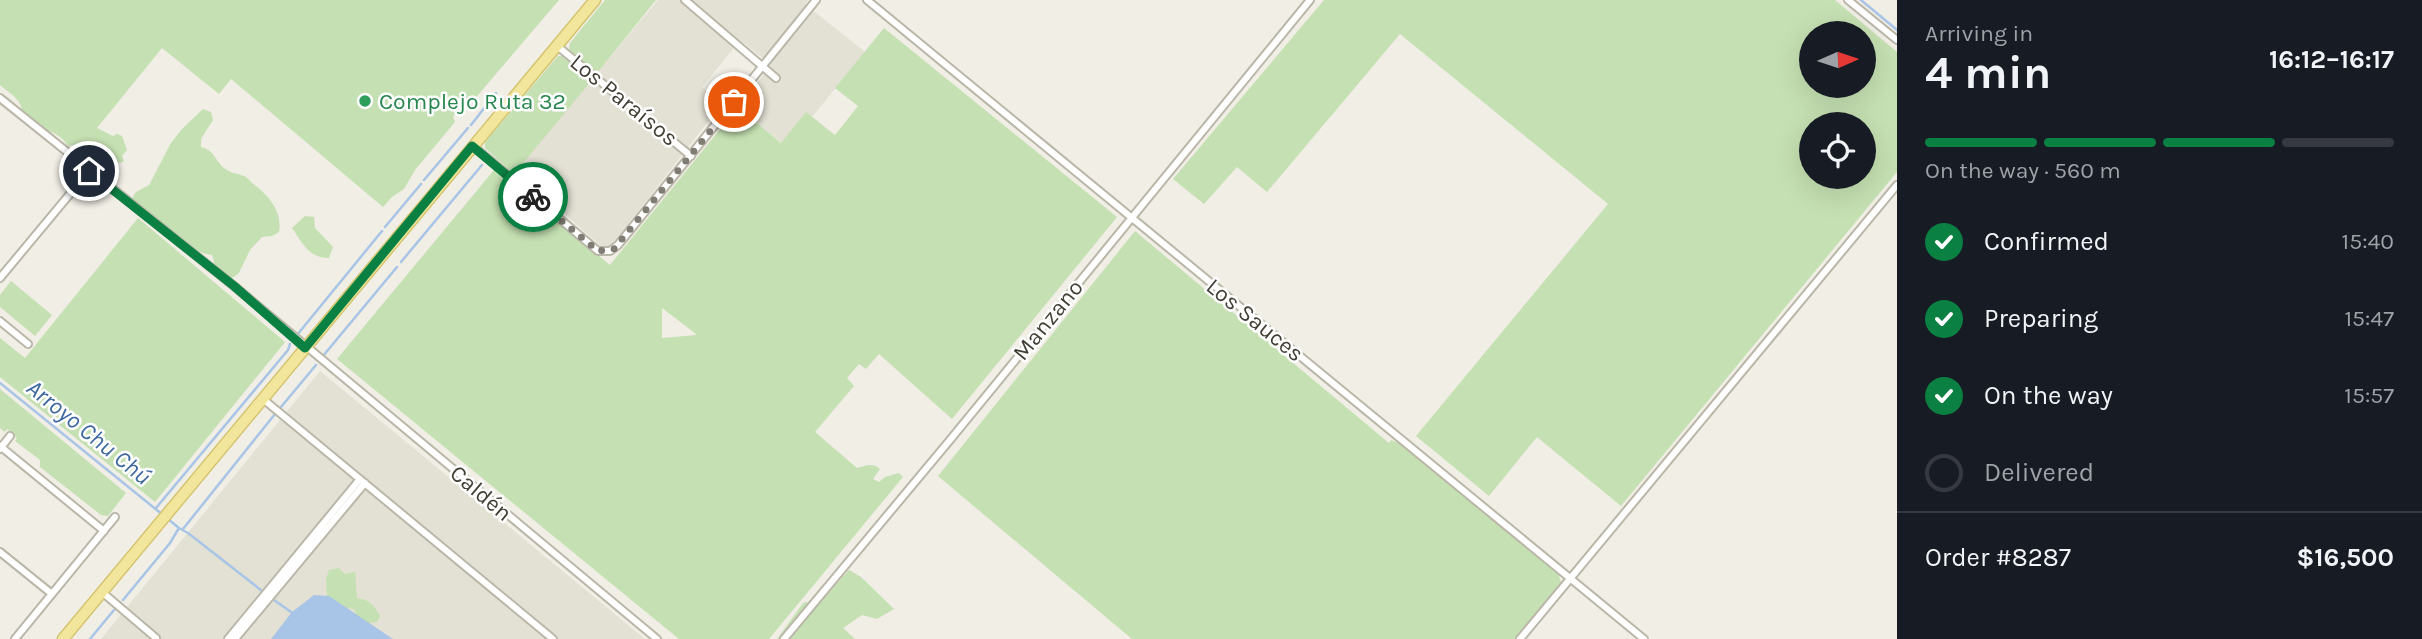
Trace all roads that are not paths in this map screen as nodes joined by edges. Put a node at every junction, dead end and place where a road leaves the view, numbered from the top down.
1 (595, 0) edge
2 (685, 0) edge
3 (816, 0) edge
4 (867, 0) edge
5 (1310, 0) edge
6 (1848, 0) edge
7 (1897, 40) edge
8 (556, 45) junction
9 (763, 66) junction
10 (776, 78) dead end
11 (0, 98) edge
12 (7, 104) junction
13 (0, 112) edge
14 (472, 146) junction
15 (691, 156) junction
16 (89, 171) junction
17 (1897, 185) edge
18 (1131, 218) junction
19 (0, 278) edge
20 (0, 321) edge
21 (28, 344) dead end
22 (305, 348) junction
23 (263, 398) junction
24 (10, 436) dead end
25 (0, 447) edge
26 (362, 481) junction
27 (115, 517) dead end
28 (104, 531) junction
29 (0, 552) edge
30 (1570, 578) junction
31 (102, 592) junction
32 (52, 594) junction
33 (265, 598) junction
34 (156, 638) edge
35 (15, 639) edge
36 (63, 639) edge
37 (228, 639) edge
38 (235, 639) edge
39 (553, 639) edge
40 (657, 639) edge
41 (784, 639) edge
42 (1520, 639) edge
43 (1644, 639) edge

1 - 8 main road
2 - 9 street
3 - 9 street
4 - 18 street, Los Sauces
5 - 18 street, Manzano
6 - 7 street
8 - 14 main road
8 - 15 street, Los Paraísos
9 - 10 street
9 - 15 street
11 - 12 street, Caldén
12 - 13 street
12 - 16 street, Caldén
14 - 15 street
14 - 22 main road
16 - 19 street
16 - 22 street, Caldén
17 - 30 street
18 - 30 street, Los Sauces
18 - 41 street, Manzano
20 - 21 street
22 - 23 main road
22 - 40 street, Caldén
23 - 26 street
23 - 31 main road
24 - 25 street
25 - 28 street
26 - 33 street
26 - 39 street
27 - 28 street
28 - 32 street
29 - 32 street
30 - 42 street
30 - 43 street, Los Sauces
31 - 34 street
31 - 36 main road
32 - 35 street
33 - 37 street
33 - 38 street

